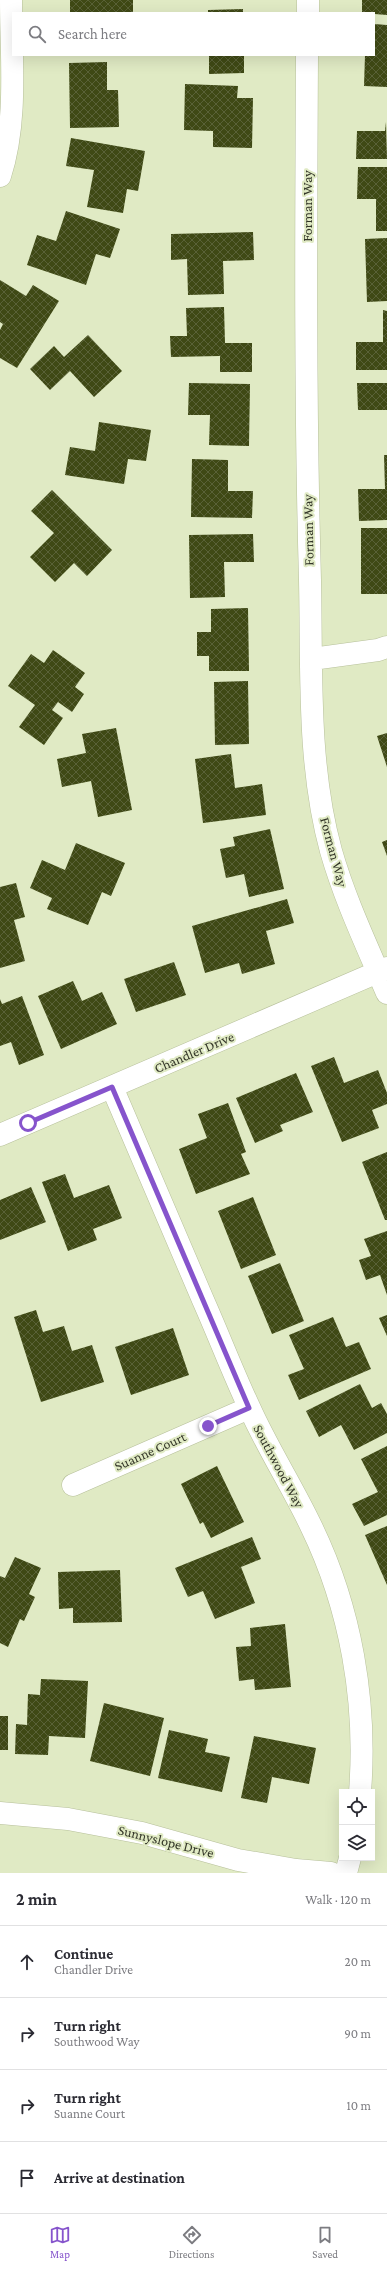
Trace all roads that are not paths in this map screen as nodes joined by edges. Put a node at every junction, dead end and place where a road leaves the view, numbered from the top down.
1 (11, 0) edge
2 (308, 0) edge
3 (308, 12) edge
4 (307, 56) edge
5 (0, 176) edge
6 (387, 647) edge
7 (312, 659) junction
8 (382, 970) edge
9 (387, 993) edge
10 (112, 1087) junction
11 (0, 1135) edge
12 (249, 1408) junction
13 (73, 1485) dead end
14 (360, 1789) edge
15 (0, 1813) edge
16 (349, 1861) edge
17 (331, 1873) edge
18 (346, 1873) edge

1 - 5 street
2 - 3 street
4 - 7 street, Forman Way
6 - 7 street
7 - 8 street, Forman Way
8 - 9 street, Forman Way
8 - 10 street, Chandler Drive
10 - 11 street, Chandler Drive
10 - 12 street, Southwood Way
12 - 13 street, Suanne Court
12 - 14 street, Southwood Way
15 - 17 street, Sunnyslope Drive
16 - 18 street

